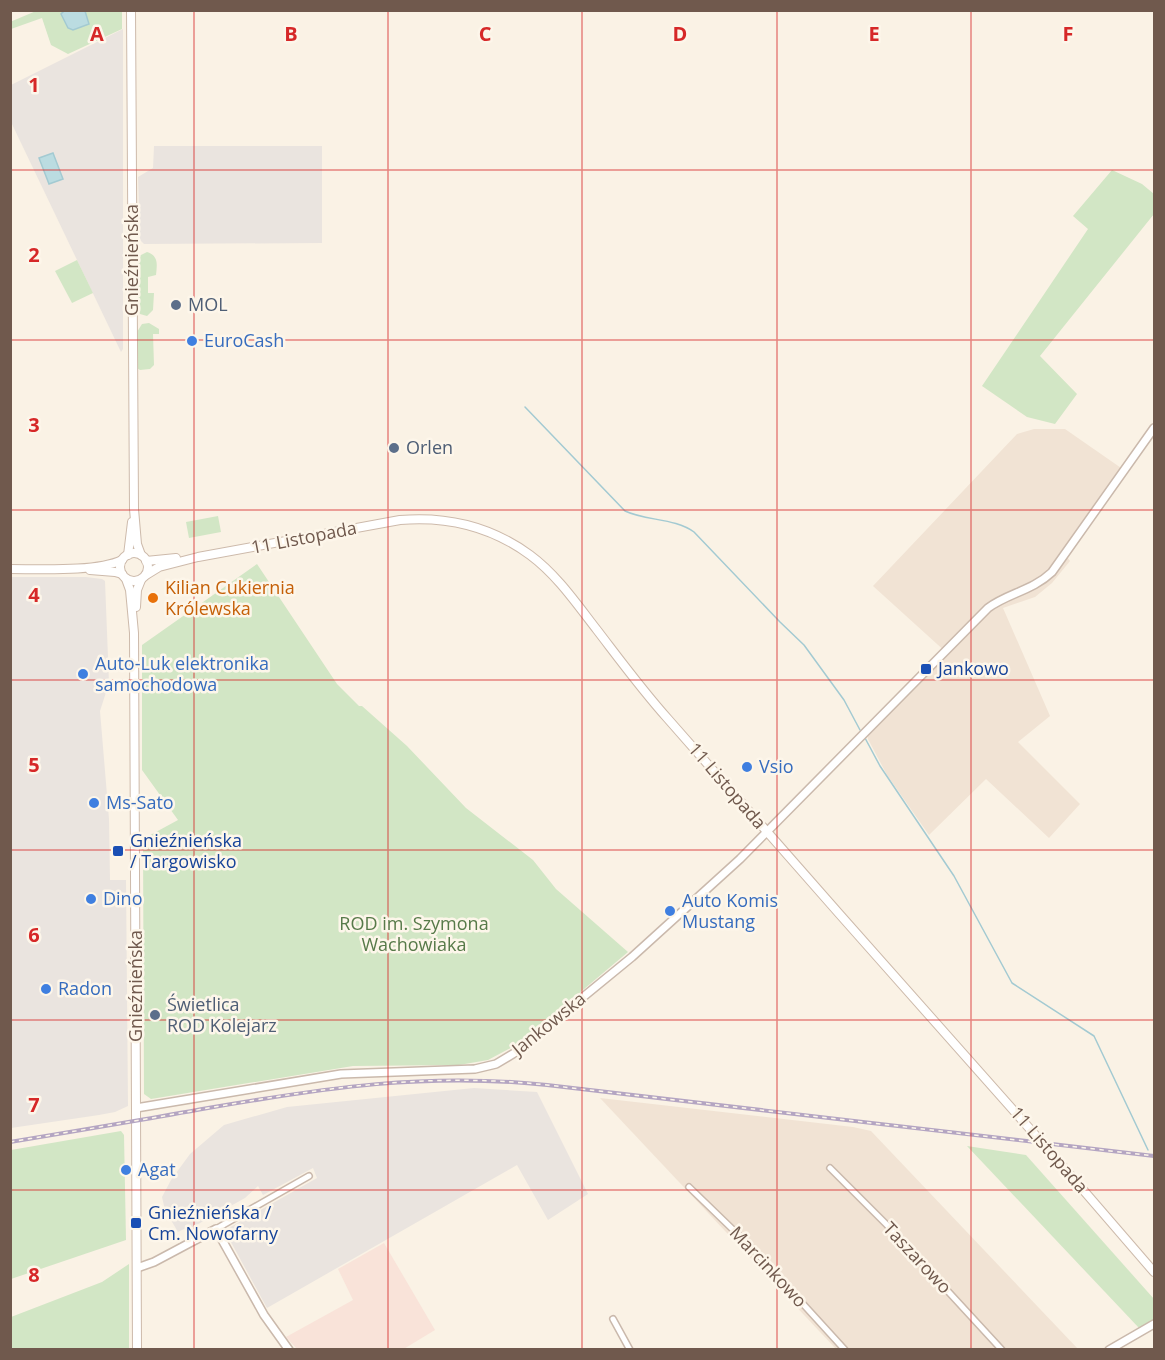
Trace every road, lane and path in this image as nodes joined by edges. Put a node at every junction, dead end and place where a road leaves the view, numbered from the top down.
1 (131, 10) edge
2 (1155, 428) edge
3 (134, 509) junction
4 (125, 557) junction
5 (198, 557) junction
6 (144, 558) junction
7 (65, 568) junction
8 (10, 569) edge
9 (124, 577) junction
10 (143, 577) junction
11 (134, 623) junction
12 (767, 832) junction
13 (136, 1108) junction
14 (830, 1168) dead end
15 (309, 1176) dead end
16 (689, 1186) dead end
17 (216, 1229) junction
18 (137, 1268) junction
19 (1155, 1272) edge
20 (613, 1319) dead end
21 (1155, 1324) edge
22 (137, 1350) edge
23 (289, 1350) edge
24 (630, 1350) edge
25 (845, 1350) edge
26 (1002, 1350) edge
27 (1109, 1350) edge

1 - 3 main road, Gnieźnieńska
2 - 12 street, Jankowska
3 - 4 main road, Gnieźnieńska
3 - 6 main road, Gnieźnieńska
4 - 6 main road
4 - 7 main road
4 - 9 main road
5 - 6 main road, 11 Listopada
5 - 10 main road, 11 Listopada
5 - 12 main road, 11 Listopada
6 - 10 main road
7 - 8 main road
7 - 9 main road
9 - 10 main road
9 - 11 main road, Gnieźnieńska
10 - 11 main road, Gnieźnieńska
11 - 13 main road, Gnieźnieńska
12 - 13 street, Jankowska
12 - 19 main road, 11 Listopada, bridge
13 - 18 main road, Gnieźnieńska
14 - 26 street, Taszarowo
15 - 17 street
16 - 25 street, Marcinkowo
17 - 18 street
17 - 23 street
18 - 22 main road, Gnieźnieńska
20 - 24 street
21 - 27 street

